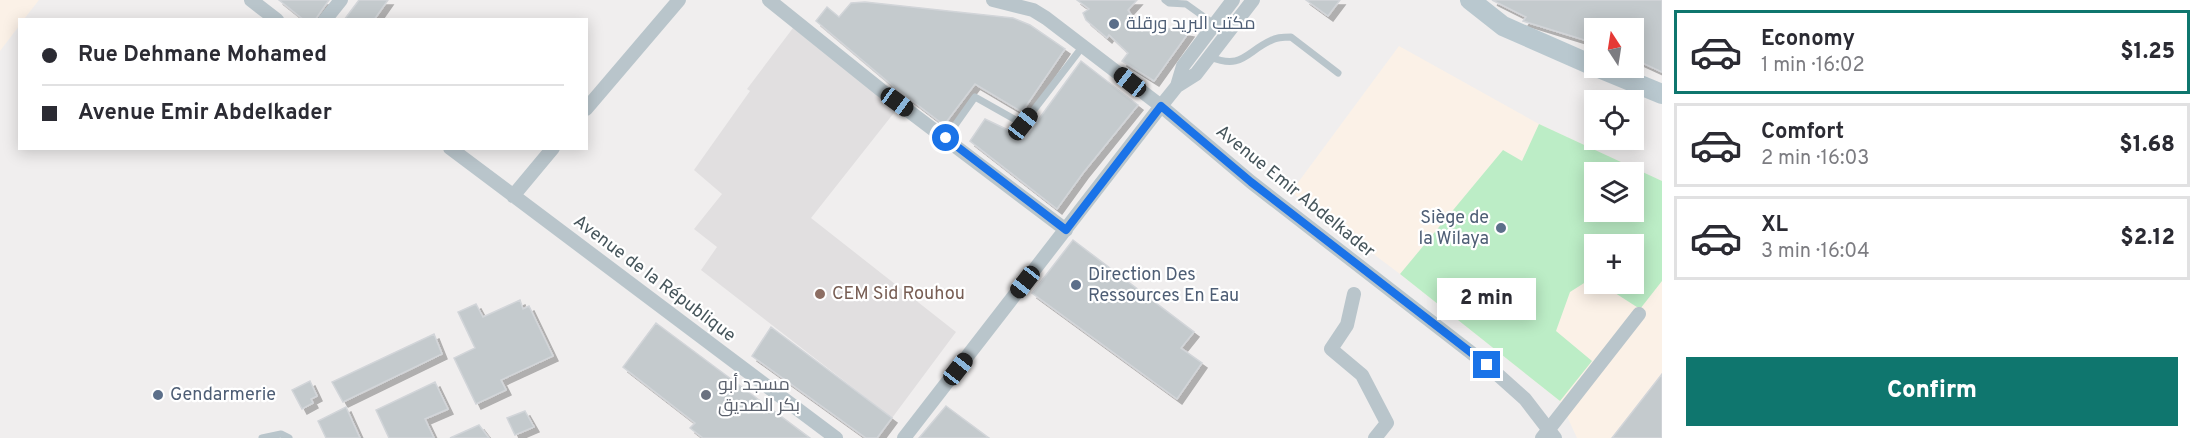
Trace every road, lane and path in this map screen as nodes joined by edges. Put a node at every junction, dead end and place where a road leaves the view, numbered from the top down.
1 (251, 0) edge
2 (340, 0) edge
3 (679, 0) edge
4 (769, 0) edge
5 (993, 0) edge
6 (1165, 0) edge
7 (1233, 0) edge
8 (1253, 0) edge
9 (1470, 0) edge
10 (1187, 2) edge
11 (274, 18) edge
12 (326, 18) edge
13 (1214, 24) junction
14 (1083, 46) junction
15 (1210, 57) junction
16 (1584, 61) edge
17 (1338, 74) dead end
18 (1623, 78) edge
19 (1177, 86) junction
20 (1662, 94) edge
21 (1161, 106) junction
22 (588, 107) edge
23 (946, 138) junction
24 (453, 150) edge
25 (551, 150) edge
26 (513, 196) junction
27 (1066, 230) junction
28 (1354, 294) dead end
29 (1640, 314) dead end
30 (1549, 435) edge
31 (262, 438) edge
32 (289, 438) edge
33 (836, 438) edge
34 (904, 438) edge
35 (1375, 438) edge

1 - 11 street
2 - 12 street
3 - 22 street
4 - 23 street
5 - 14 street, Avenue Emir Abdelkader
6 - 10 lane
7 - 13 street
8 - 15 street
9 - 16 street
10 - 13 lane
13 - 19 street
14 - 21 street, Avenue Emir Abdelkader
14 - 23 lane
15 - 17 lane
15 - 19 street
18 - 20 street
19 - 21 street
21 - 27 street
21 - 30 street, Avenue Emir Abdelkader
23 - 27 street
24 - 26 street, Avenue de la République
25 - 26 street
26 - 33 street, Avenue de la République
27 - 34 street
28 - 35 street
29 - 30 street
31 - 32 lane

